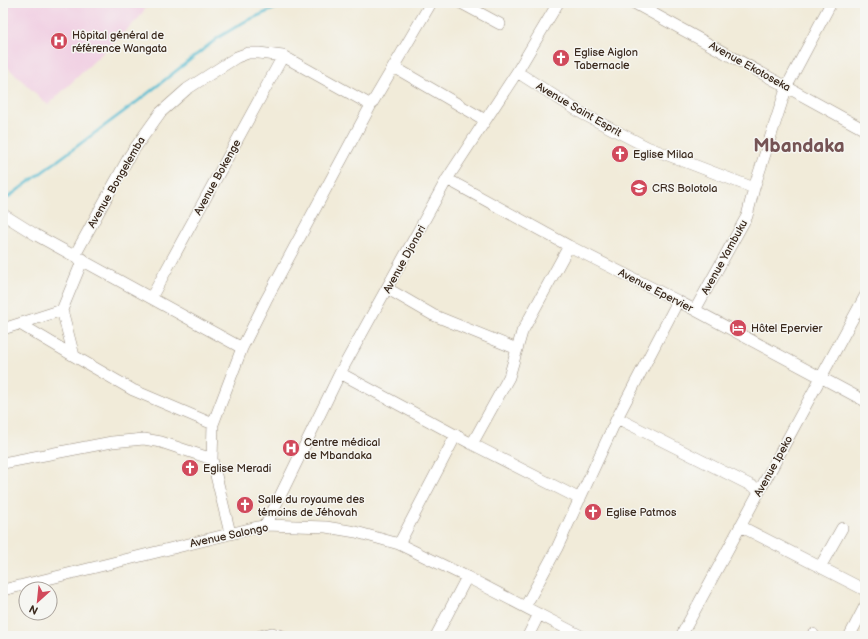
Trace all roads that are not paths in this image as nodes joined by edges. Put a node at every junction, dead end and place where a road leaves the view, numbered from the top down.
1 (431, 3) edge
2 (461, 3) edge
3 (558, 3) edge
4 (634, 3) edge
5 (832, 3) edge
6 (500, 24) dead end
7 (283, 56) junction
8 (394, 67) junction
9 (517, 72) junction
10 (787, 86) junction
11 (371, 105) junction
12 (485, 120) junction
13 (865, 130) edge
14 (447, 178) junction
15 (754, 188) junction
16 (4, 215) dead end
17 (569, 246) junction
18 (79, 257) junction
19 (388, 289) junction
20 (865, 296) edge
21 (151, 298) junction
22 (678, 301) junction
23 (62, 310) junction
24 (695, 310) junction
25 (20, 324) junction
26 (3, 330) edge
27 (242, 348) junction
28 (517, 349) junction
29 (74, 356) junction
30 (340, 373) junction
31 (821, 377) junction
32 (865, 401) edge
33 (617, 418) junction
34 (213, 424) junction
35 (456, 435) junction
36 (472, 444) junction
37 (212, 459) junction
38 (3, 463) edge
39 (760, 490) junction
40 (580, 499) junction
41 (266, 525) junction
42 (740, 526) junction
43 (842, 528) dead end
44 (230, 533) junction
45 (399, 544) junction
46 (820, 567) junction
47 (467, 577) junction
48 (3, 590) edge
49 (865, 591) edge
50 (865, 606) edge
51 (525, 607) junction
52 (539, 614) junction
53 (850, 635) dead end
54 (260, 636) edge
55 (282, 636) edge
56 (436, 636) edge
57 (528, 636) edge
58 (581, 636) edge
59 (680, 636) edge

1 - 8 street
2 - 6 street
3 - 9 street, Avenue Djonori
4 - 10 street, Avenue Ekotoseka
5 - 10 street, Avenue Yambuku
7 - 11 street, Avenue Bongelemba
7 - 18 street, Avenue Bongelemba
7 - 21 street, Avenue Bokenge
8 - 11 street
8 - 12 street
9 - 12 street, Avenue Djonori
9 - 15 street, Avenue Saint Esprit
10 - 13 street, Avenue Ekotoseka
10 - 15 street, Avenue Yambuku
11 - 27 street
12 - 14 street, Avenue Djonori
14 - 17 street, Avenue Epervier
14 - 19 street, Avenue Djonori
15 - 24 street, Avenue Yambuku
16 - 18 street
17 - 22 street, Avenue Epervier
17 - 28 street
18 - 21 street
18 - 23 street, Avenue Bongelemba
19 - 28 street
19 - 30 street, Avenue Djonori
20 - 31 street, Avenue Ipeko
21 - 27 street
22 - 24 street, Avenue Epervier
22 - 33 street
23 - 25 street
23 - 29 street
24 - 31 street, Avenue Epervier
25 - 26 street
25 - 29 street
27 - 34 street
28 - 36 street
29 - 34 street
30 - 35 street
30 - 41 street, Avenue Djonori
31 - 32 street, Avenue Epervier
31 - 39 street, Avenue Ipeko
33 - 39 street
33 - 40 street
34 - 37 street
35 - 36 street
35 - 45 street
36 - 40 street
37 - 38 street
37 - 44 street
39 - 42 street, Avenue Ipeko
40 - 51 street
41 - 44 street, Avenue Salongo
41 - 45 street, Avenue Salongo
42 - 46 street
42 - 59 street, Avenue Ipeko
43 - 46 street
44 - 48 street, Avenue Salongo
45 - 47 street, Avenue Salongo
46 - 49 street
47 - 51 street, Avenue Salongo
47 - 56 street
50 - 53 street
51 - 52 street, Avenue Salongo
52 - 57 street
52 - 58 street, Avenue Salongo
54 - 55 street

